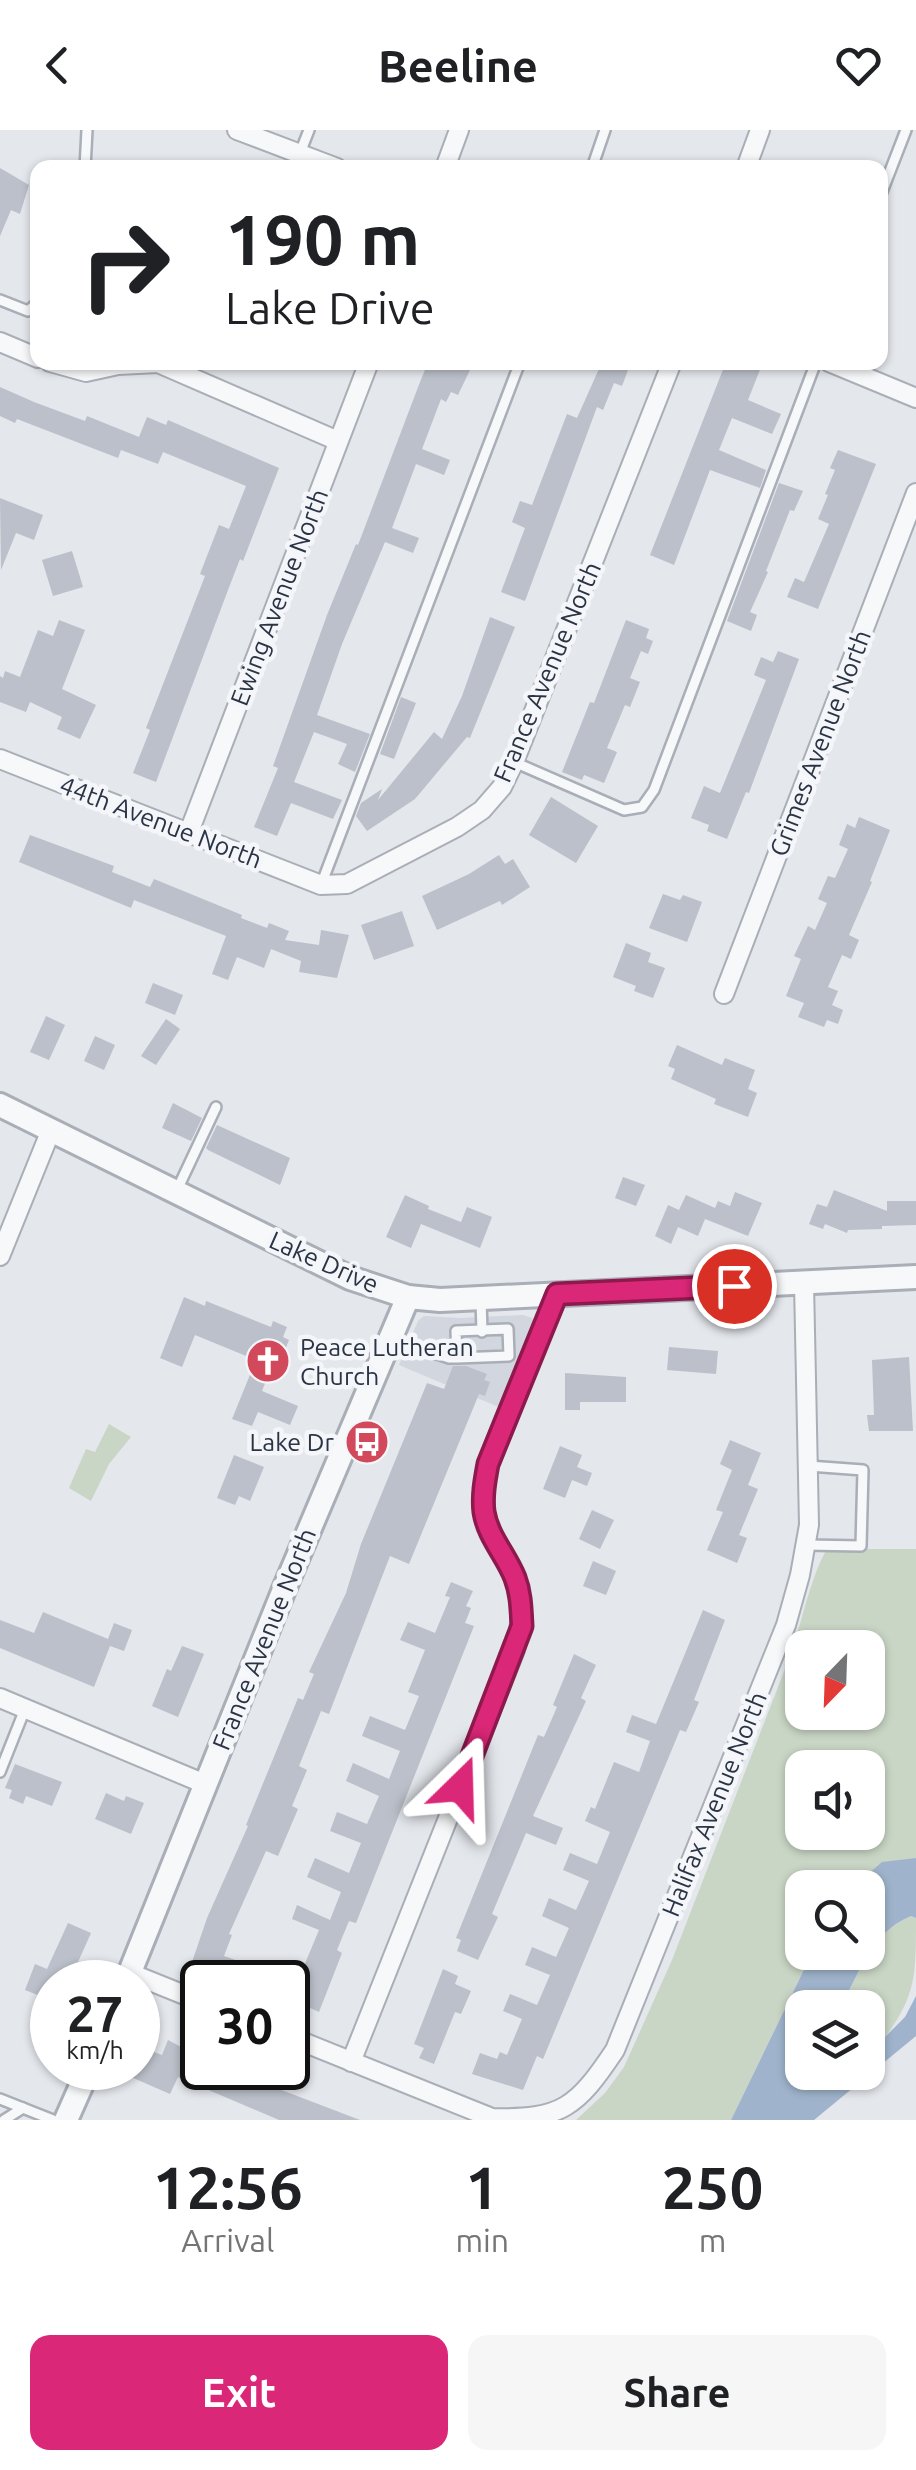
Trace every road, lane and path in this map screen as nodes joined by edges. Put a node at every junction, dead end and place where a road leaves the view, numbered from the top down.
1 (88, 130) edge
2 (237, 130) edge
3 (309, 130) edge
4 (459, 130) edge
5 (605, 130) edge
6 (760, 130) edge
7 (906, 130) edge
8 (300, 154) junction
9 (86, 160) edge
10 (316, 160) edge
11 (448, 160) edge
12 (595, 160) edge
13 (749, 160) edge
14 (888, 176) edge
15 (0, 300) edge
16 (30, 309) edge
17 (0, 342) edge
18 (30, 355) edge
19 (172, 370) edge
20 (366, 370) edge
21 (517, 370) edge
22 (669, 370) edge
23 (813, 370) edge
24 (848, 370) edge
25 (916, 398) edge
26 (338, 440) junction
27 (916, 493) edge
28 (0, 759) edge
29 (514, 762) junction
30 (189, 832) junction
31 (321, 885) junction
32 (724, 994) dead end
33 (0, 1105) edge
34 (216, 1107) dead end
35 (52, 1130) junction
36 (176, 1193) junction
37 (0, 1256) edge
38 (916, 1277) edge
39 (804, 1283) junction
40 (557, 1294) junction
41 (408, 1297) junction
42 (481, 1300) junction
43 (482, 1332) junction
44 (391, 1338) junction
45 (509, 1356) junction
46 (456, 1358) junction
47 (531, 1362) junction
48 (808, 1466) junction
49 (806, 1545) junction
50 (0, 1698) edge
51 (26, 1709) junction
52 (0, 1772) edge
53 (204, 1784) junction
54 (135, 1960) edge
55 (310, 2045) edge
56 (351, 2062) junction
57 (79, 2090) edge
58 (0, 2099) edge
59 (23, 2108) junction
60 (4, 2120) edge
61 (53, 2120) edge
62 (66, 2120) edge

1 - 9 lane
2 - 8 street
3 - 8 lane
4 - 11 street
5 - 12 lane
6 - 13 street
7 - 14 lane
8 - 10 street
15 - 16 lane
17 - 18 street
19 - 26 street
20 - 26 street, Ewing Avenue North
21 - 31 lane
22 - 29 street, France Avenue North
23 - 29 lane
24 - 25 street
26 - 30 street, Ewing Avenue North
27 - 32 street, Grimes Avenue North
28 - 30 street, 44th Avenue North
29 - 31 street, France Avenue North
30 - 31 street, 44th Avenue North
33 - 35 street, Lake Drive
34 - 36 lane
35 - 36 street, Lake Drive
35 - 37 street
36 - 41 street, Lake Drive
38 - 39 street, Lake Drive
39 - 40 street, Lake Drive
39 - 48 street, Halifax Avenue North
40 - 42 street, Lake Drive
40 - 47 street
41 - 42 street, Lake Drive
41 - 44 street, France Avenue North
42 - 43 lane
43 - 45 lane
43 - 46 lane
44 - 46 lane
44 - 53 street, France Avenue North
45 - 46 lane
45 - 47 lane
47 - 56 street
48 - 49 street, Halifax Avenue North
48 - 49 lane
49 - 56 street, Halifax Avenue North
50 - 51 street
51 - 52 lane
51 - 53 street
53 - 54 street, France Avenue North
55 - 56 street
57 - 62 street
58 - 59 lane
59 - 60 lane
59 - 61 lane

